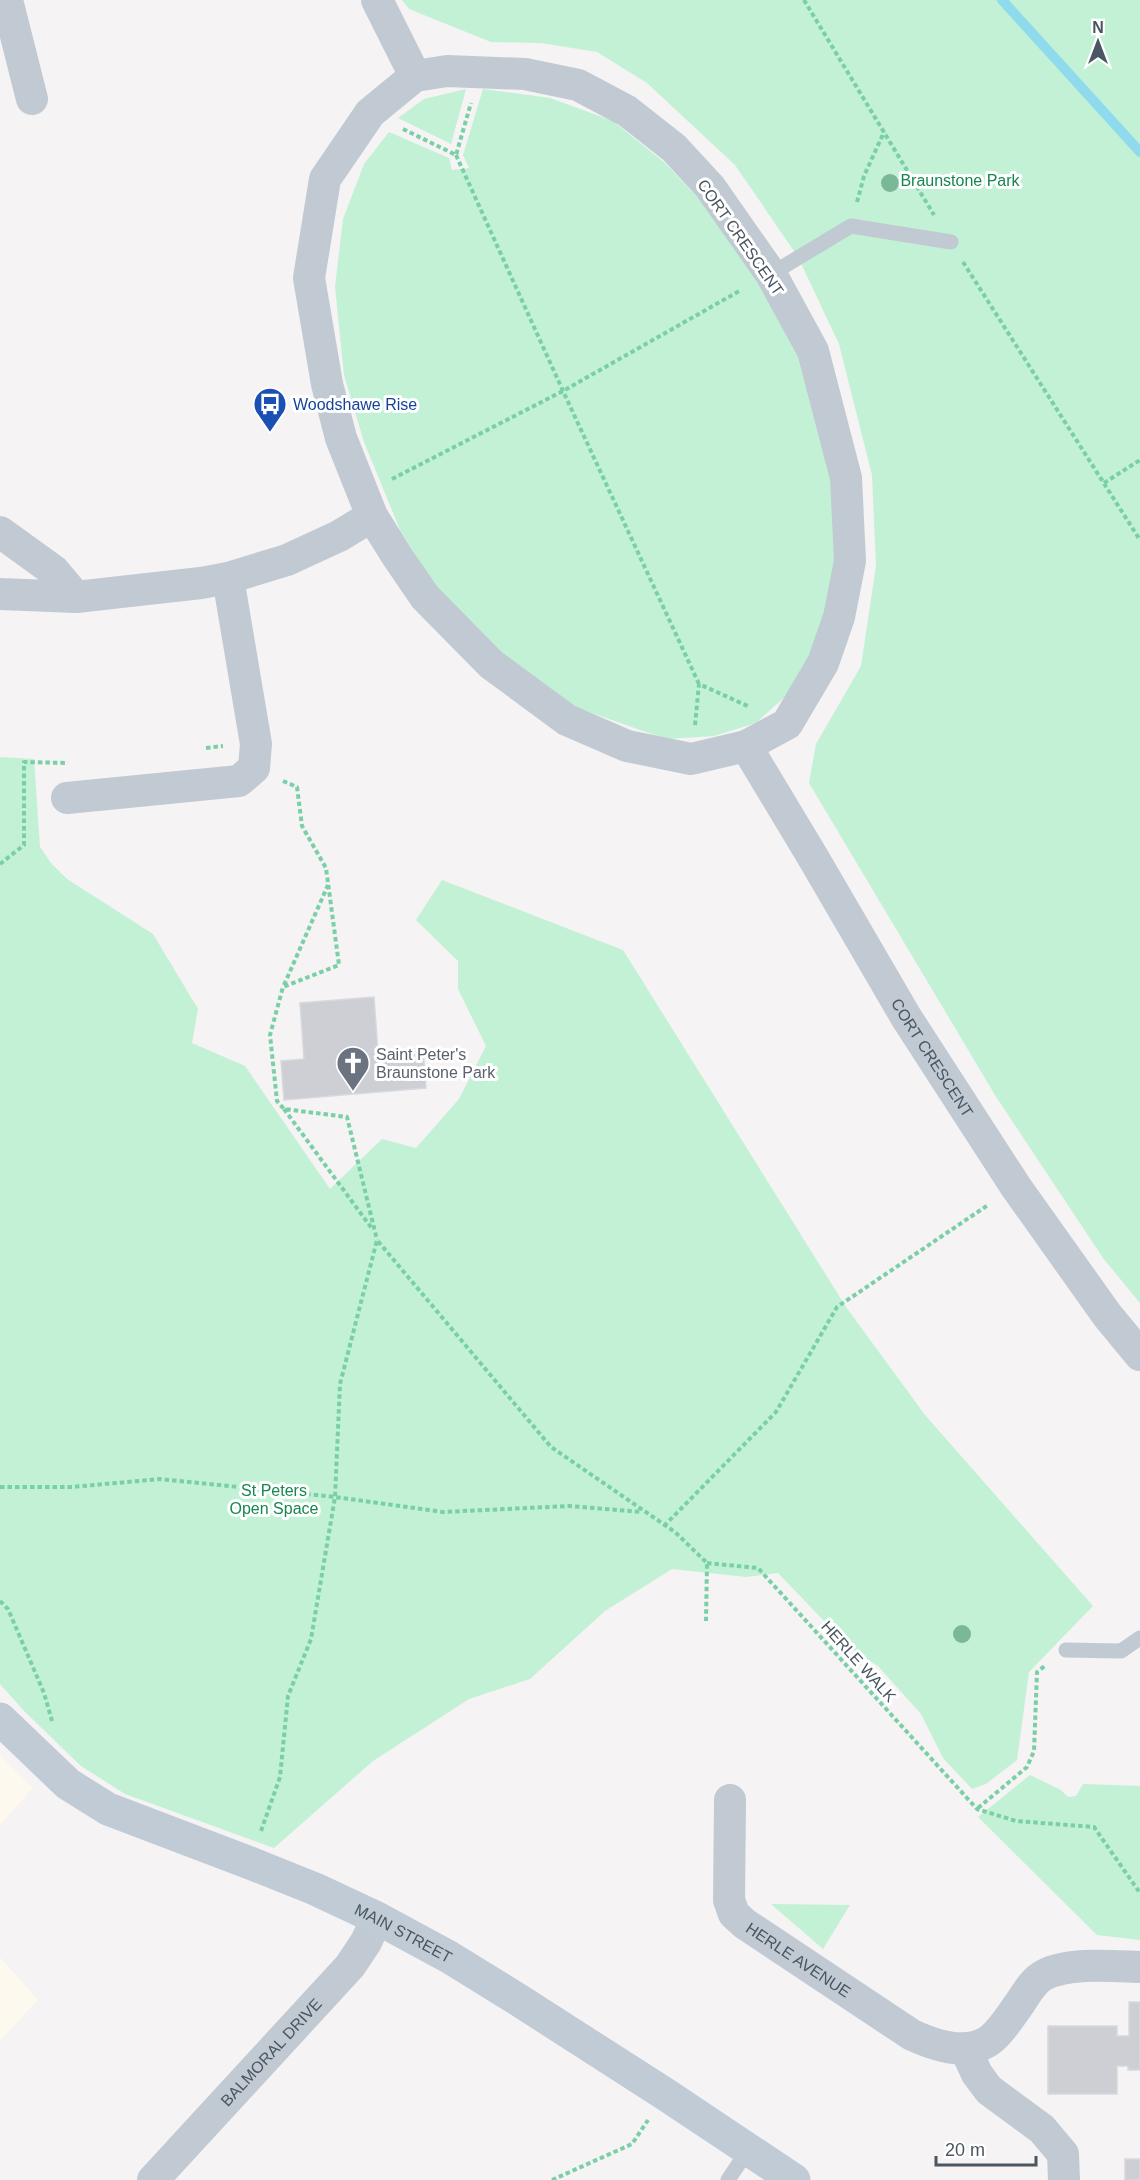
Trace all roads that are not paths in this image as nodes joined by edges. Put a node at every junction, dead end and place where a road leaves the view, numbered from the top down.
1 (7, 0) edge
2 (377, 0) edge
3 (415, 76) junction
4 (32, 99) dead end
5 (951, 242) road end
6 (771, 274) junction
7 (368, 504) junction
8 (0, 532) edge
9 (228, 578) junction
10 (0, 594) edge
11 (76, 597) junction
12 (746, 746) junction
13 (67, 798) dead end
14 (1140, 1355) edge
15 (1140, 1638) edge
16 (1066, 1650) road end
17 (0, 1719) edge
18 (730, 1800) dead end
19 (377, 1918) junction
20 (1140, 1967) edge
21 (965, 2048) junction
22 (748, 2150) junction
23 (153, 2180) edge
24 (728, 2180) edge
25 (794, 2180) edge
26 (1064, 2180) edge

1 - 4 street
2 - 3 street
3 - 6 street, CORT CRESCENT
3 - 7 street
5 - 6 lane
6 - 12 street, CORT CRESCENT
7 - 9 street
7 - 12 street
8 - 11 street
9 - 11 street
9 - 13 street
10 - 11 street
12 - 14 street, CORT CRESCENT
15 - 16 lane
17 - 19 street, MAIN STREET
18 - 21 street, HERLE AVENUE
19 - 22 street, MAIN STREET
19 - 23 street, BALMORAL DRIVE
20 - 21 street, HERLE AVENUE
21 - 26 street
22 - 24 lane
22 - 25 street, MAIN STREET

